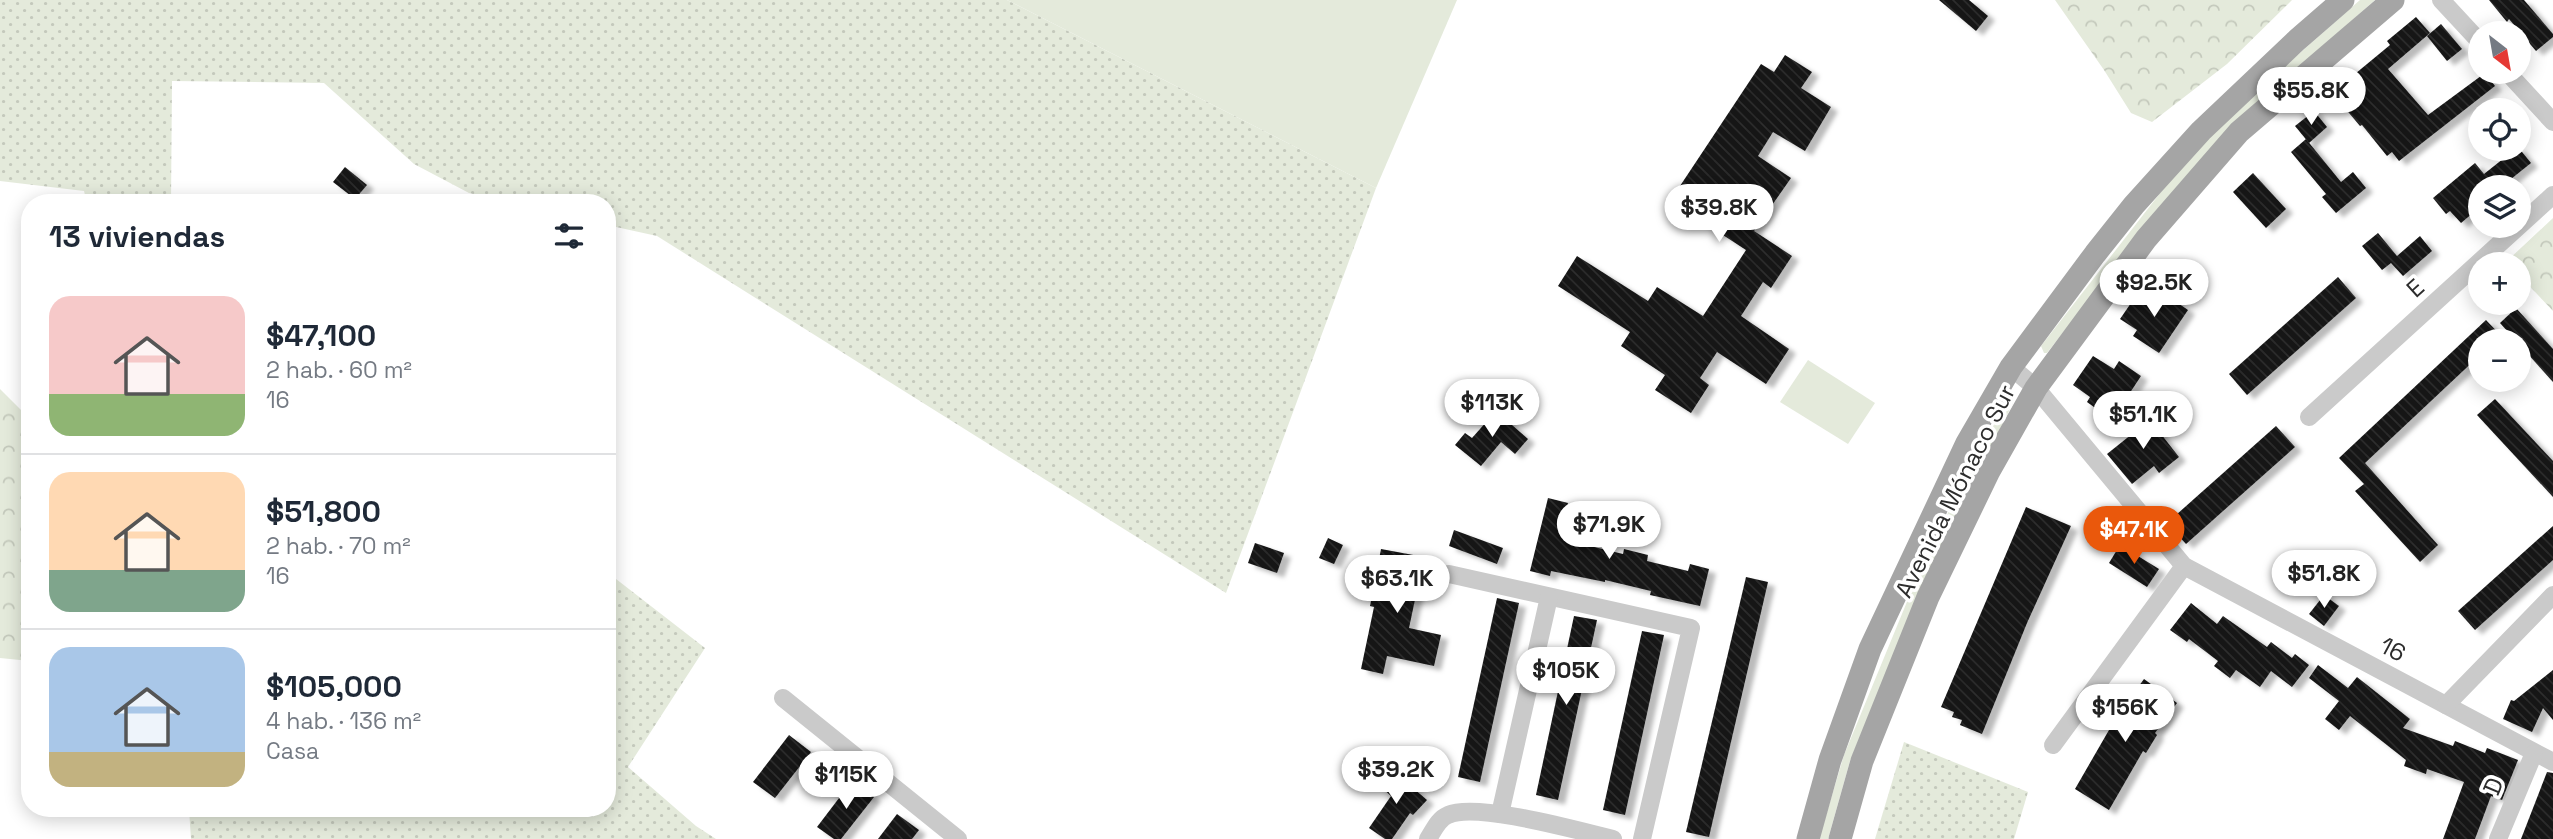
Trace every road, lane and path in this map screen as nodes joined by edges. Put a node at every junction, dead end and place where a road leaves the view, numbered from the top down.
1 (2343, 0) edge
2 (2393, 0) edge
3 (2441, 0) edge
4 (2468, 29) edge
5 (2518, 84) edge
6 (2553, 122) edge
7 (2553, 195) edge
8 (2011, 367) junction
9 (2036, 388) junction
10 (2309, 417) dead end
11 (2184, 566) junction
12 (1449, 573) dead end
13 (2553, 595) edge
14 (1549, 597) junction
15 (783, 698) dead end
16 (2446, 705) junction
17 (2053, 745) dead end
18 (2534, 753) junction
19 (2553, 762) edge
20 (1500, 814) junction
21 (958, 839) edge
22 (1428, 839) edge
23 (1613, 839) edge
24 (1642, 839) edge
25 (1808, 839) edge
26 (1840, 839) edge
27 (2498, 839) edge

1 - 8 main road, Avenida Mónaco Sur
2 - 9 main road, Avenida Mónaco Sur
3 - 4 street
5 - 6 street
7 - 10 street, E
8 - 9 street, 16
8 - 25 main road, Avenida Mónaco Sur
9 - 11 street, 16
9 - 26 main road, Avenida Mónaco Sur
11 - 16 street, 16
11 - 17 street
12 - 14 street
13 - 16 street
14 - 20 street
14 - 24 street
15 - 21 street
16 - 18 street, 16
18 - 19 street, 16
18 - 27 street, D
20 - 22 street
20 - 23 street

